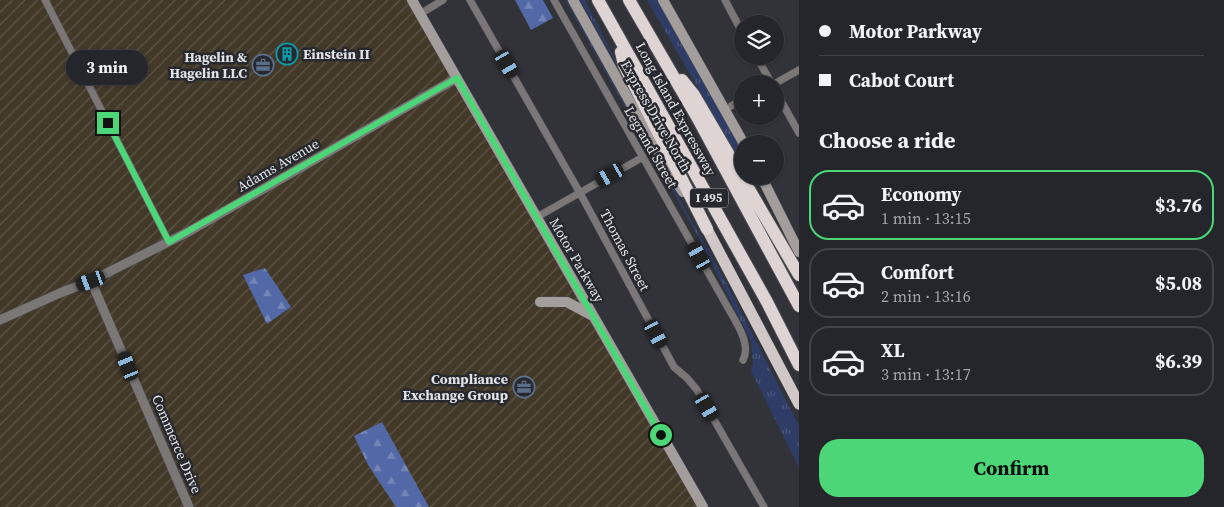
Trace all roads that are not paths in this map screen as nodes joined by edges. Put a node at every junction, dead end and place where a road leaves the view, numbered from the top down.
1 (45, 0) edge
2 (412, 0) edge
3 (443, 0) edge
4 (470, 0) edge
5 (554, 0) edge
6 (573, 0) edge
7 (598, 0) edge
8 (629, 0) edge
9 (664, 0) edge
10 (725, 0) edge
11 (420, 14) junction
12 (734, 17) edge
13 (616, 32) junction
14 (652, 41) junction
15 (799, 70) edge
16 (457, 78) junction
17 (784, 78) edge
18 (734, 104) edge
19 (731, 106) dead end
20 (784, 106) edge
21 (799, 133) edge
22 (739, 135) edge
23 (643, 157) junction
24 (766, 185) edge
25 (580, 193) junction
26 (536, 217) junction
27 (707, 229) junction
28 (169, 242) junction
29 (799, 252) edge
30 (799, 275) edge
31 (91, 281) junction
32 (540, 302) dead end
33 (799, 306) edge
34 (593, 316) junction
35 (0, 320) edge
36 (743, 360) dead end
37 (799, 366) edge
38 (799, 404) edge
39 (190, 507) edge
40 (703, 507) edge
41 (764, 507) edge

1 - 28 street
2 - 11 main road, Motor Parkway
3 - 11 street
4 - 25 street, Thomas Street
5 - 23 street, Legrand Street
6 - 27 main road, Express Drive North
7 - 13 highway, Long Island Expressway / I 495
8 - 14 highway, Long Island Expressway / I 495
9 - 22 main road
10 - 12 street
11 - 16 main road, Motor Parkway
13 - 27 highway
13 - 37 highway, Long Island Expressway / I 495
14 - 30 highway
14 - 33 highway, Long Island Expressway / I 495
15 - 17 street
16 - 26 main road, Motor Parkway
16 - 28 street, Adams Avenue
18 - 19 street
20 - 21 street
23 - 25 street
23 - 36 street, Legrand Street
24 - 29 main road
25 - 26 street
25 - 41 street, Thomas Street
26 - 34 main road, Motor Parkway
27 - 38 highway, Express Drive North
28 - 31 street, Adams Avenue
31 - 35 street, Adams Avenue
31 - 39 street, Commerce Drive
32 - 34 main road
34 - 40 main road, Motor Parkway

